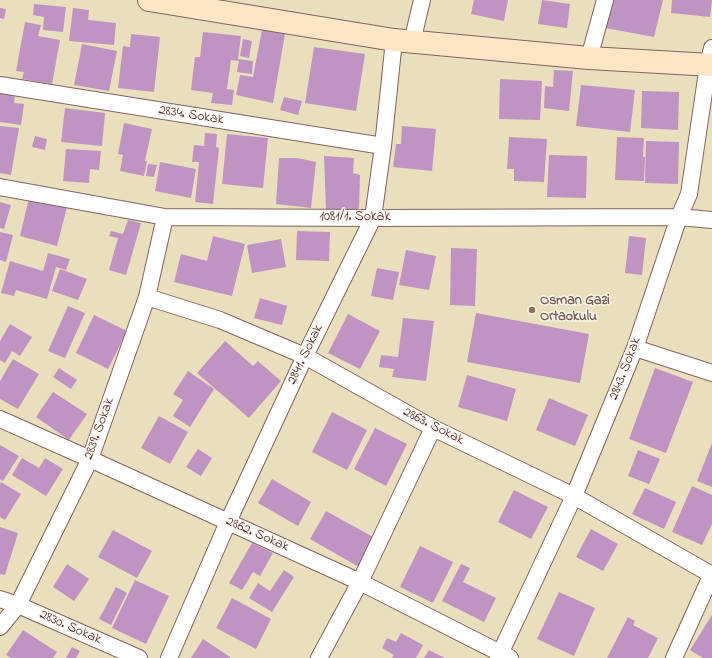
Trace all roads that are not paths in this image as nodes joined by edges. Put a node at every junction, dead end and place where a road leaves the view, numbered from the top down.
1 (149, 0) edge
2 (422, 0) edge
3 (605, 0) edge
4 (234, 7) edge
5 (403, 41) junction
6 (589, 58) junction
7 (711, 59) edge
8 (0, 85) edge
9 (383, 146) junction
10 (0, 187) edge
11 (165, 217) junction
12 (679, 217) junction
13 (372, 218) junction
14 (712, 220) edge
15 (147, 297) junction
16 (635, 348) junction
17 (305, 356) junction
18 (712, 373) edge
19 (0, 419) edge
20 (433, 428) junction
21 (90, 458) junction
22 (574, 496) junction
23 (228, 522) junction
24 (712, 574) edge
25 (360, 582) junction
26 (0, 599) edge
27 (18, 605) junction
28 (0, 627) edge
29 (502, 656) edge
30 (139, 658) edge
31 (169, 658) edge
32 (319, 658) edge
33 (674, 658) edge

1 - 4 street
2 - 5 street, 2841. Sokak
3 - 6 street
4 - 5 street
5 - 6 street
5 - 9 street, 2841. Sokak
6 - 7 street
7 - 12 street, 2843. Sokak
8 - 9 street, 2834. Sokak
9 - 13 street, 2841. Sokak
10 - 11 street, 1081/1. Sokak
11 - 13 street, 1081/1. Sokak
11 - 15 street, 2839. Sokak
12 - 13 street, 1081/1. Sokak
12 - 14 street, 1081/1. Sokak
12 - 16 street, 2843. Sokak
13 - 17 street, 2841. Sokak
15 - 17 street, 2863. Sokak
15 - 21 street, 2839. Sokak
16 - 18 street
16 - 22 street, 2843. Sokak
17 - 20 street, 2863. Sokak
17 - 23 street, 2841. Sokak
19 - 21 street, 2862. Sokak
20 - 22 street, 2863. Sokak
20 - 25 street
21 - 23 street, 2862. Sokak
21 - 27 street, 2839. Sokak
22 - 24 street, 2863. Sokak
22 - 29 street, 2843. Sokak
23 - 25 street, 2862. Sokak
23 - 31 street, 2841. Sokak
24 - 33 street
25 - 29 street, 2862. Sokak
25 - 32 street
26 - 27 street, 2830. Sokak
27 - 28 street, 2839. Sokak
27 - 30 street, 2830. Sokak

